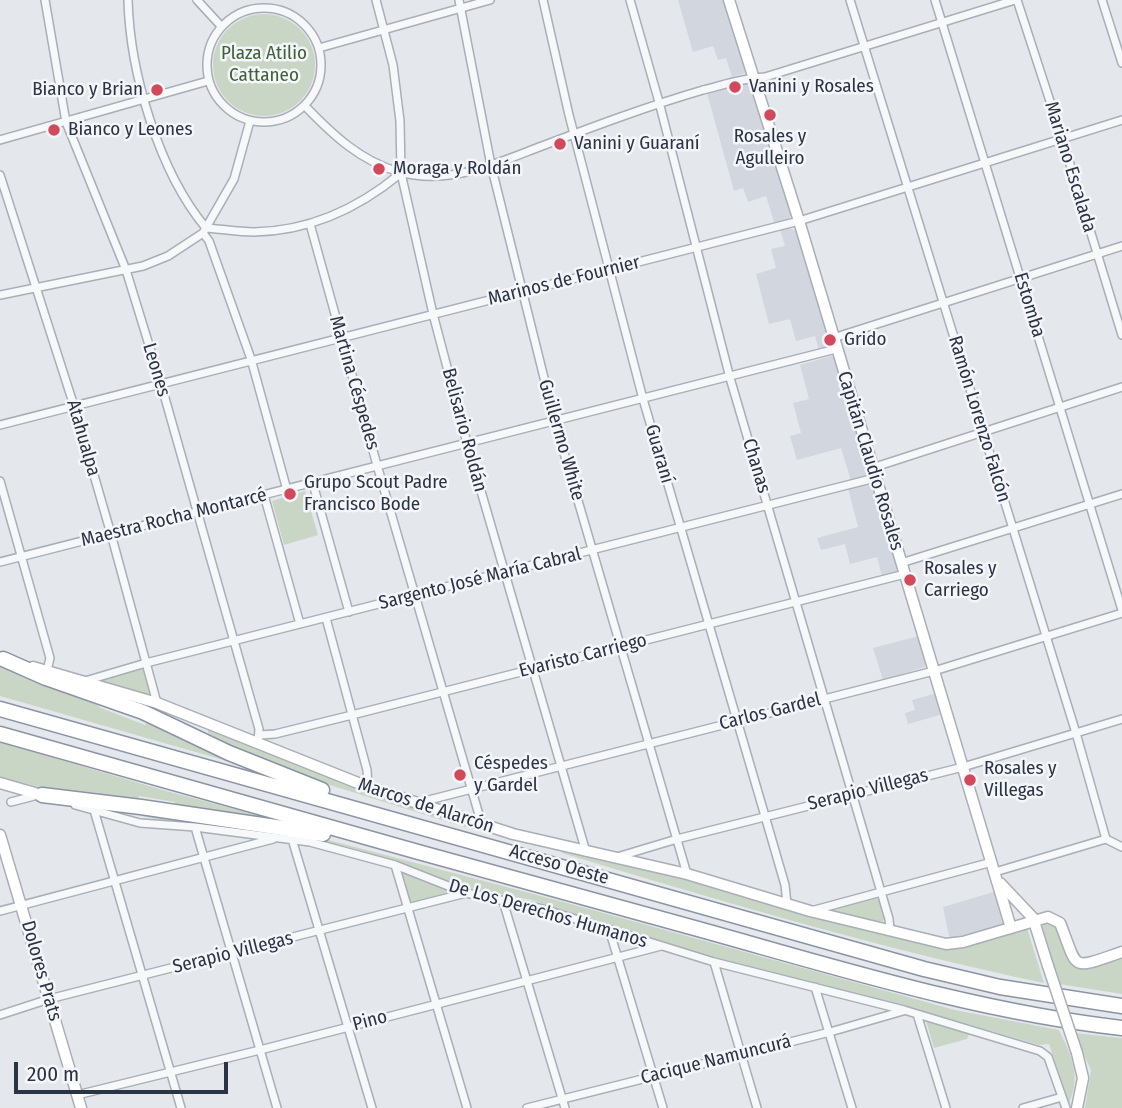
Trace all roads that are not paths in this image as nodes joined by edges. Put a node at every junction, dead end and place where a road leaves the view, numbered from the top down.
1 (46, 0) edge
2 (128, 0) edge
3 (197, 0) edge
4 (279, 0) edge
5 (376, 0) edge
6 (490, 0) edge
7 (543, 0) edge
8 (630, 0) edge
9 (729, 0) edge
10 (850, 0) edge
11 (935, 0) edge
12 (1016, 0) edge
13 (1102, 0) edge
14 (461, 4) edge
15 (277, 9) junction
16 (942, 23) junction
17 (221, 26) junction
18 (385, 29) junction
19 (864, 47) junction
20 (319, 48) junction
21 (1122, 63) edge
22 (755, 78) junction
23 (208, 81) junction
24 (144, 99) junction
25 (659, 102) junction
26 (305, 106) junction
27 (1122, 120) edge
28 (250, 121) junction
29 (66, 122) junction
30 (575, 134) junction
31 (1062, 138) junction
32 (0, 140) edge
33 (985, 163) junction
34 (491, 165) junction
35 (401, 173) junction
36 (0, 175) edge
37 (909, 187) junction
38 (799, 221) junction
39 (310, 224) junction
40 (204, 231) junction
41 (1122, 246) edge
42 (698, 247) junction
43 (1097, 254) junction
44 (126, 270) junction
45 (609, 270) junction
46 (1021, 278) junction
47 (37, 288) junction
48 (522, 292) junction
49 (0, 295) edge
50 (943, 302) junction
51 (433, 314) junction
52 (1122, 335) edge
53 (341, 337) junction
54 (835, 344) junction
55 (251, 359) junction
56 (730, 378) junction
57 (161, 384) junction
58 (1122, 387) edge
59 (643, 400) junction
60 (74, 406) junction
61 (1060, 407) junction
62 (555, 422) junction
63 (0, 425) edge
64 (984, 431) junction
65 (467, 443) junction
66 (377, 465) junction
67 (874, 473) junction
68 (0, 481) edge
69 (313, 484) junction
70 (287, 490) junction
71 (1122, 494) edge
72 (264, 495) junction
73 (1089, 504) junction
74 (768, 505) junction
75 (197, 512) junction
76 (680, 527) junction
77 (1013, 529) junction
78 (111, 534) junction
79 (593, 550) junction
80 (22, 557) junction
81 (0, 562) edge
82 (903, 569) junction
83 (504, 571) junction
84 (414, 595) junction
85 (797, 602) junction
86 (349, 612) junction
87 (1122, 612) edge
88 (326, 618) junction
89 (300, 624) junction
90 (708, 624) junction
91 (1046, 637) junction
92 (235, 640) junction
93 (622, 646) junction
94 (1, 658) edge
95 (146, 663) junction
96 (533, 669) junction
97 (47, 671) junction
98 (934, 671) junction
99 (85, 682) junction
100 (443, 691) junction
101 (825, 698) junction
102 (157, 703) junction
103 (0, 709) edge
104 (352, 715) junction
105 (1122, 719) edge
106 (737, 720) junction
107 (1076, 733) junction
108 (0, 734) edge
109 (259, 739) junction
110 (649, 742) junction
111 (562, 766) junction
112 (963, 767) junction
113 (0, 783) edge
114 (368, 787) junction
115 (471, 788) junction
116 (854, 794) junction
117 (41, 795) junction
118 (11, 802) dead end
119 (417, 803) junction
120 (94, 810) junction
121 (375, 813) junction
122 (765, 816) junction
123 (482, 825) junction
124 (195, 827) junction
125 (0, 835) edge
126 (280, 837) junction
127 (292, 839) junction
128 (677, 839) junction
129 (1106, 839) junction
130 (369, 840) junction
131 (1122, 847) edge
132 (586, 852) junction
133 (204, 857) junction
134 (614, 858) junction
135 (395, 864) junction
136 (995, 872) junction
137 (687, 874) junction
138 (115, 880) junction
139 (881, 892) junction
140 (466, 893) junction
141 (503, 901) junction
142 (21, 904) junction
143 (787, 904) junction
144 (407, 908) junction
145 (0, 911) edge
146 (810, 911) junction
147 (1034, 921) junction
148 (1011, 928) junction
149 (608, 929) junction
150 (890, 929) junction
151 (320, 931) junction
152 (662, 946) junction
153 (1122, 952) edge
154 (231, 954) junction
155 (619, 957) junction
156 (714, 962) junction
157 (142, 975) junction
158 (528, 981) junction
159 (815, 987) junction
160 (49, 999) junction
161 (437, 1004) junction
162 (1122, 1006) edge
163 (904, 1010) junction
164 (918, 1014) junction
165 (0, 1015) edge
166 (348, 1027) junction
167 (1122, 1028) edge
168 (830, 1032) junction
169 (260, 1050) junction
170 (741, 1054) junction
171 (171, 1072) junction
172 (654, 1076) junction
173 (77, 1095) junction
174 (1062, 1097) junction
175 (563, 1099) junction
176 (81, 1108) edge
177 (181, 1108) edge
178 (277, 1108) edge
179 (372, 1108) edge
180 (467, 1108) edge
181 (527, 1108) edge
182 (565, 1108) edge
183 (663, 1108) edge
184 (757, 1108) edge
185 (852, 1108) edge
186 (946, 1108) edge
187 (1023, 1108) edge
188 (1066, 1108) edge
189 (1077, 1108) edge

1 - 29 street, Leones
2 - 24 street
3 - 17 street
4 - 15 street
5 - 18 street, Belisario Roldán
6 - 14 street
7 - 30 street, Guaraní
8 - 25 street, Chanas
9 - 22 street, Capitán Claudio Rosales
10 - 19 street, Ramón Lorenzo Falcón
11 - 16 street, Estomba
12 - 16 street
12 - 31 street, Mariano Escalada
13 - 21 street
14 - 18 street
14 - 34 street, Guillermo White
15 - 17 street
15 - 20 street
16 - 19 street
16 - 33 street, Estomba
17 - 23 street
18 - 20 street
18 - 35 street, Belisario Roldán
19 - 22 street
19 - 37 street, Ramón Lorenzo Falcón
20 - 26 street
22 - 25 street
22 - 38 street, Capitán Claudio Rosales
23 - 24 street
23 - 28 street
24 - 29 street
24 - 40 street
25 - 30 street
25 - 42 street, Chanas
26 - 28 street
26 - 35 street
27 - 31 street, Marinos de Fournier
28 - 40 street
29 - 32 street
29 - 44 street, Leones
30 - 34 street
30 - 45 street, Guaraní
31 - 33 street, Marinos de Fournier
31 - 43 street, Mariano Escalada
33 - 37 street, Marinos de Fournier
33 - 46 street, Estomba
34 - 35 street
34 - 48 street, Guillermo White
35 - 39 street
35 - 51 street, Belisario Roldán
36 - 47 street, Atahualpa
37 - 38 street, Marinos de Fournier
37 - 50 street, Ramón Lorenzo Falcón
38 - 42 street, Marinos de Fournier
38 - 54 street, Capitán Claudio Rosales
39 - 40 street
39 - 53 street, Martina Céspedes
40 - 44 street
40 - 55 street
41 - 43 street, Maestra Rocha Montarcé
42 - 45 street, Marinos de Fournier
42 - 56 street, Chanas
43 - 46 street, Maestra Rocha Montarcé
43 - 52 street, Mariano Escalada
44 - 47 street
44 - 57 street, Leones
45 - 48 street, Marinos de Fournier
45 - 59 street, Guaraní
46 - 50 street, Maestra Rocha Montarcé
46 - 61 street, Estomba
47 - 49 street
47 - 60 street, Atahualpa
48 - 51 street, Marinos de Fournier
48 - 62 street, Guillermo White
50 - 54 street, Maestra Rocha Montarcé
50 - 64 street, Ramón Lorenzo Falcón
51 - 53 street, Marinos de Fournier
51 - 65 street, Belisario Roldán
53 - 55 street, Marinos de Fournier
53 - 66 street, Martina Céspedes
54 - 56 street, Maestra Rocha Montarcé
54 - 67 street, Capitán Claudio Rosales
55 - 57 street, Marinos de Fournier
55 - 70 street
56 - 59 street, Maestra Rocha Montarcé
56 - 74 street, Chanas
57 - 60 street, Marinos de Fournier
57 - 75 street, Leones
58 - 61 street, Sargento José María Cabral
59 - 62 street, Maestra Rocha Montarcé
59 - 76 street, Guaraní
60 - 63 street, Marinos de Fournier
60 - 78 street, Atahualpa
61 - 64 street, Sargento José María Cabral
61 - 73 street, Estomba
62 - 65 street, Maestra Rocha Montarcé
62 - 79 street, Guillermo White
64 - 67 street, Sargento José María Cabral
64 - 77 street, Ramón Lorenzo Falcón
65 - 66 street, Maestra Rocha Montarcé
65 - 83 street, Belisario Roldán
66 - 69 street, Maestra Rocha Montarcé
66 - 84 street, Martina Céspedes
67 - 74 street, Sargento José María Cabral
67 - 82 street, Capitán Claudio Rosales
68 - 80 street
69 - 70 street, Maestra Rocha Montarcé
69 - 86 street
70 - 72 street, Maestra Rocha Montarcé
71 - 73 street, Evaristo Carriego
72 - 75 street, Maestra Rocha Montarcé
72 - 89 street
73 - 77 street, Evaristo Carriego
73 - 87 street, Estomba
74 - 76 street, Sargento José María Cabral
74 - 85 street, Chanas
75 - 78 street, Maestra Rocha Montarcé
75 - 92 street, Leones
76 - 79 street, Sargento José María Cabral
76 - 90 street, Guaraní
77 - 82 street, Evaristo Carriego
77 - 91 street, Ramón Lorenzo Falcón
78 - 80 street, Maestra Rocha Montarcé
78 - 95 street, Atahualpa
79 - 83 street, Sargento José María Cabral
79 - 93 street, Guillermo White
80 - 81 street, Maestra Rocha Montarcé
80 - 97 street
82 - 85 street, Evaristo Carriego
82 - 98 street, Capitán Claudio Rosales
83 - 84 street, Sargento José María Cabral
83 - 96 street, Belisario Roldán
84 - 86 street, Sargento José María Cabral
84 - 100 street, Martina Céspedes
85 - 90 street, Evaristo Carriego
85 - 101 street, Chanas
86 - 88 street, Sargento José María Cabral
87 - 91 street, Carlos Gardel
88 - 89 street, Sargento José María Cabral
88 - 104 street
89 - 92 street, Sargento José María Cabral
90 - 93 street, Evaristo Carriego
90 - 106 street, Guaraní
91 - 98 street, Carlos Gardel
91 - 107 street, Ramón Lorenzo Falcón
92 - 95 street, Sargento José María Cabral
92 - 109 street, Leones
93 - 96 street, Evaristo Carriego
93 - 110 street, Guillermo White
94 - 97 street, Marcos de Alarcón
94 - 121 highway
95 - 99 street, Sargento José María Cabral
95 - 102 street, Atahualpa
96 - 100 street, Evaristo Carriego
96 - 111 street, Belisario Roldán
97 - 99 street, Marcos de Alarcón
98 - 101 street, Carlos Gardel
98 - 112 street, Capitán Claudio Rosales
99 - 102 street, Marcos de Alarcón
100 - 104 street, Evaristo Carriego
100 - 115 street, Martina Céspedes
101 - 106 street, Carlos Gardel
101 - 116 street, Chanas
102 - 109 street, Marcos de Alarcón
103 - 121 highway, Acceso Oeste
104 - 109 street, Evaristo Carriego
104 - 114 street
105 - 107 street, Serapio Villegas
106 - 110 street, Carlos Gardel
106 - 122 street, Guaraní
107 - 112 street, Serapio Villegas
107 - 129 street, Ramón Lorenzo Falcón
108 - 130 highway, Acceso Oeste
109 - 114 street, Marcos de Alarcón
110 - 111 street, Carlos Gardel
110 - 128 street, Guillermo White
111 - 115 street, Carlos Gardel
111 - 132 street, Belisario Roldán
112 - 116 street, Serapio Villegas
112 - 136 street, Capitán Claudio Rosales
113 - 117 street, De Los Derechos Humanos
114 - 119 street, Marcos de Alarcón
115 - 119 street, Carlos Gardel
115 - 123 street, Martina Céspedes
116 - 122 street, Serapio Villegas
116 - 139 street, Chanas
117 - 118 street
117 - 120 street, De Los Derechos Humanos
117 - 130 highway
119 - 123 street, Marcos de Alarcón
120 - 124 street, De Los Derechos Humanos
120 - 138 street
121 - 162 highway, Acceso Oeste
122 - 128 street, Serapio Villegas
122 - 143 street, Guaraní
123 - 132 street, Marcos de Alarcón
124 - 126 street, De Los Derechos Humanos
124 - 133 street
125 - 142 street, Dolores Prats
126 - 127 street, De Los Derechos Humanos
126 - 133 street
127 - 135 street, De Los Derechos Humanos
127 - 151 street
128 - 134 street, Serapio Villegas
128 - 137 street, Guillermo White
129 - 131 street
129 - 136 street
130 - 167 highway, Acceso Oeste
132 - 134 street, Marcos de Alarcón
133 - 138 street
133 - 154 street
134 - 137 street, Marcos de Alarcón
135 - 140 street, De Los Derechos Humanos
135 - 144 street
136 - 139 street
136 - 147 street, Capitán Claudio Rosales
136 - 148 street, Capitán Claudio Rosales
137 - 143 street, Marcos de Alarcón
138 - 142 street
138 - 157 street
139 - 146 street
139 - 150 street, Chanas
140 - 141 street, De Los Derechos Humanos
140 - 144 street, Serapio Villegas
141 - 149 street, De Los Derechos Humanos
141 - 158 street
142 - 145 street
142 - 160 street, Dolores Prats
143 - 146 street, Marcos de Alarcón
144 - 151 street, Serapio Villegas
144 - 161 street
146 - 150 street, Marcos de Alarcón
147 - 148 street, Marcos de Alarcón
147 - 153 street
147 - 189 street, Capitán Claudio Rosales, bridge
148 - 150 street, Marcos de Alarcón
149 - 152 street, De Los Derechos Humanos
149 - 155 street
151 - 154 street, Serapio Villegas
151 - 166 street
152 - 155 street, Pino
152 - 156 street, De Los Derechos Humanos
154 - 157 street, Serapio Villegas
154 - 169 street
155 - 158 street, Pino
155 - 172 street
156 - 159 street, De Los Derechos Humanos
156 - 170 street
157 - 160 street, Serapio Villegas
157 - 171 street
158 - 161 street, Pino
158 - 175 street
159 - 163 street, De Los Derechos Humanos
159 - 168 street
160 - 165 street, Serapio Villegas
160 - 173 street, Dolores Prats
161 - 166 street, Pino
161 - 180 street
163 - 164 street, De Los Derechos Humanos
163 - 168 street, Cacique Namuncurá
164 - 174 street, De Los Derechos Humanos
164 - 186 street
166 - 169 street, Pino
166 - 179 street
168 - 170 street, Cacique Namuncurá
168 - 185 street
169 - 171 street, Pino
169 - 178 street
170 - 172 street, Cacique Namuncurá
170 - 184 street
171 - 173 street, Pino
171 - 177 street
172 - 175 street, Cacique Namuncurá
172 - 183 street
173 - 176 street, Dolores Prats
174 - 187 street
174 - 188 street
175 - 181 street, Cacique Namuncurá
175 - 182 street

